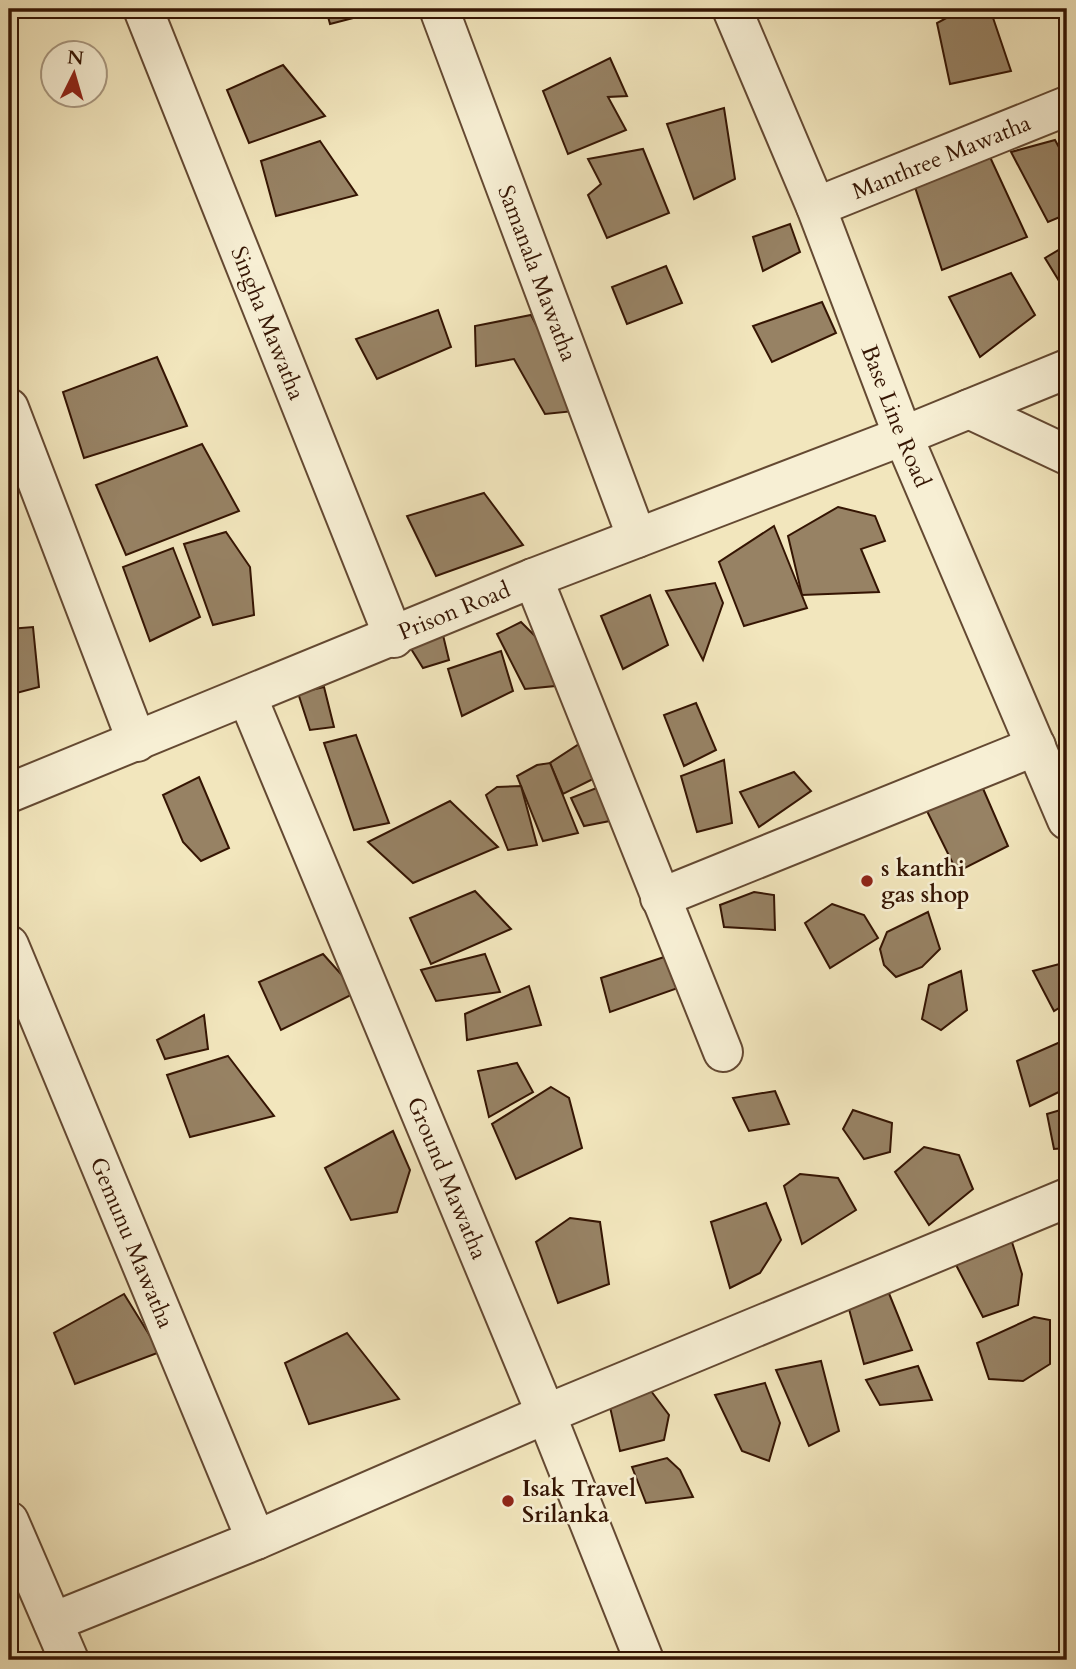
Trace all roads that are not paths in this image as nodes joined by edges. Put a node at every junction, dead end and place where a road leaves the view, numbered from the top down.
1 (143, 9) edge
2 (439, 9) edge
3 (732, 9) edge
4 (1067, 106) edge
5 (816, 206) junction
6 (1067, 369) edge
7 (9, 408) edge
8 (969, 409) junction
9 (903, 436) junction
10 (1067, 455) edge
11 (637, 538) junction
12 (533, 578) junction
13 (394, 638) junction
14 (247, 696) junction
15 (137, 742) junction
16 (1035, 746) junction
17 (9, 793) edge
18 (1067, 820) edge
19 (660, 898) junction
20 (9, 945) edge
21 (723, 1052) dead end
22 (1067, 1198) edge
23 (545, 1414) junction
24 (9, 1521) edge
25 (256, 1540) junction
26 (53, 1622) junction
27 (69, 1660) edge
28 (643, 1660) edge

1 - 13 street, Singha Mawatha
2 - 11 street, Samanala Mawatha
3 - 5 street, Base Line Road
4 - 5 street, Manthree Mawatha
5 - 9 street, Base Line Road
6 - 8 street, Prison Road
7 - 15 street
8 - 9 street, Prison Road
8 - 10 street
9 - 11 street, Prison Road
9 - 16 street, Base Line Road
11 - 12 street, Prison Road
12 - 13 street, Prison Road
12 - 19 street
13 - 14 street, Prison Road
14 - 15 street, Prison Road
14 - 23 street, Ground Mawatha
15 - 17 street, Prison Road
16 - 18 street, Base Line Road
16 - 19 street
19 - 21 street
20 - 25 street, Gemunu Mawatha
22 - 23 street
23 - 25 street
23 - 28 street, Ground Mawatha
24 - 26 street
25 - 26 street
26 - 27 street

